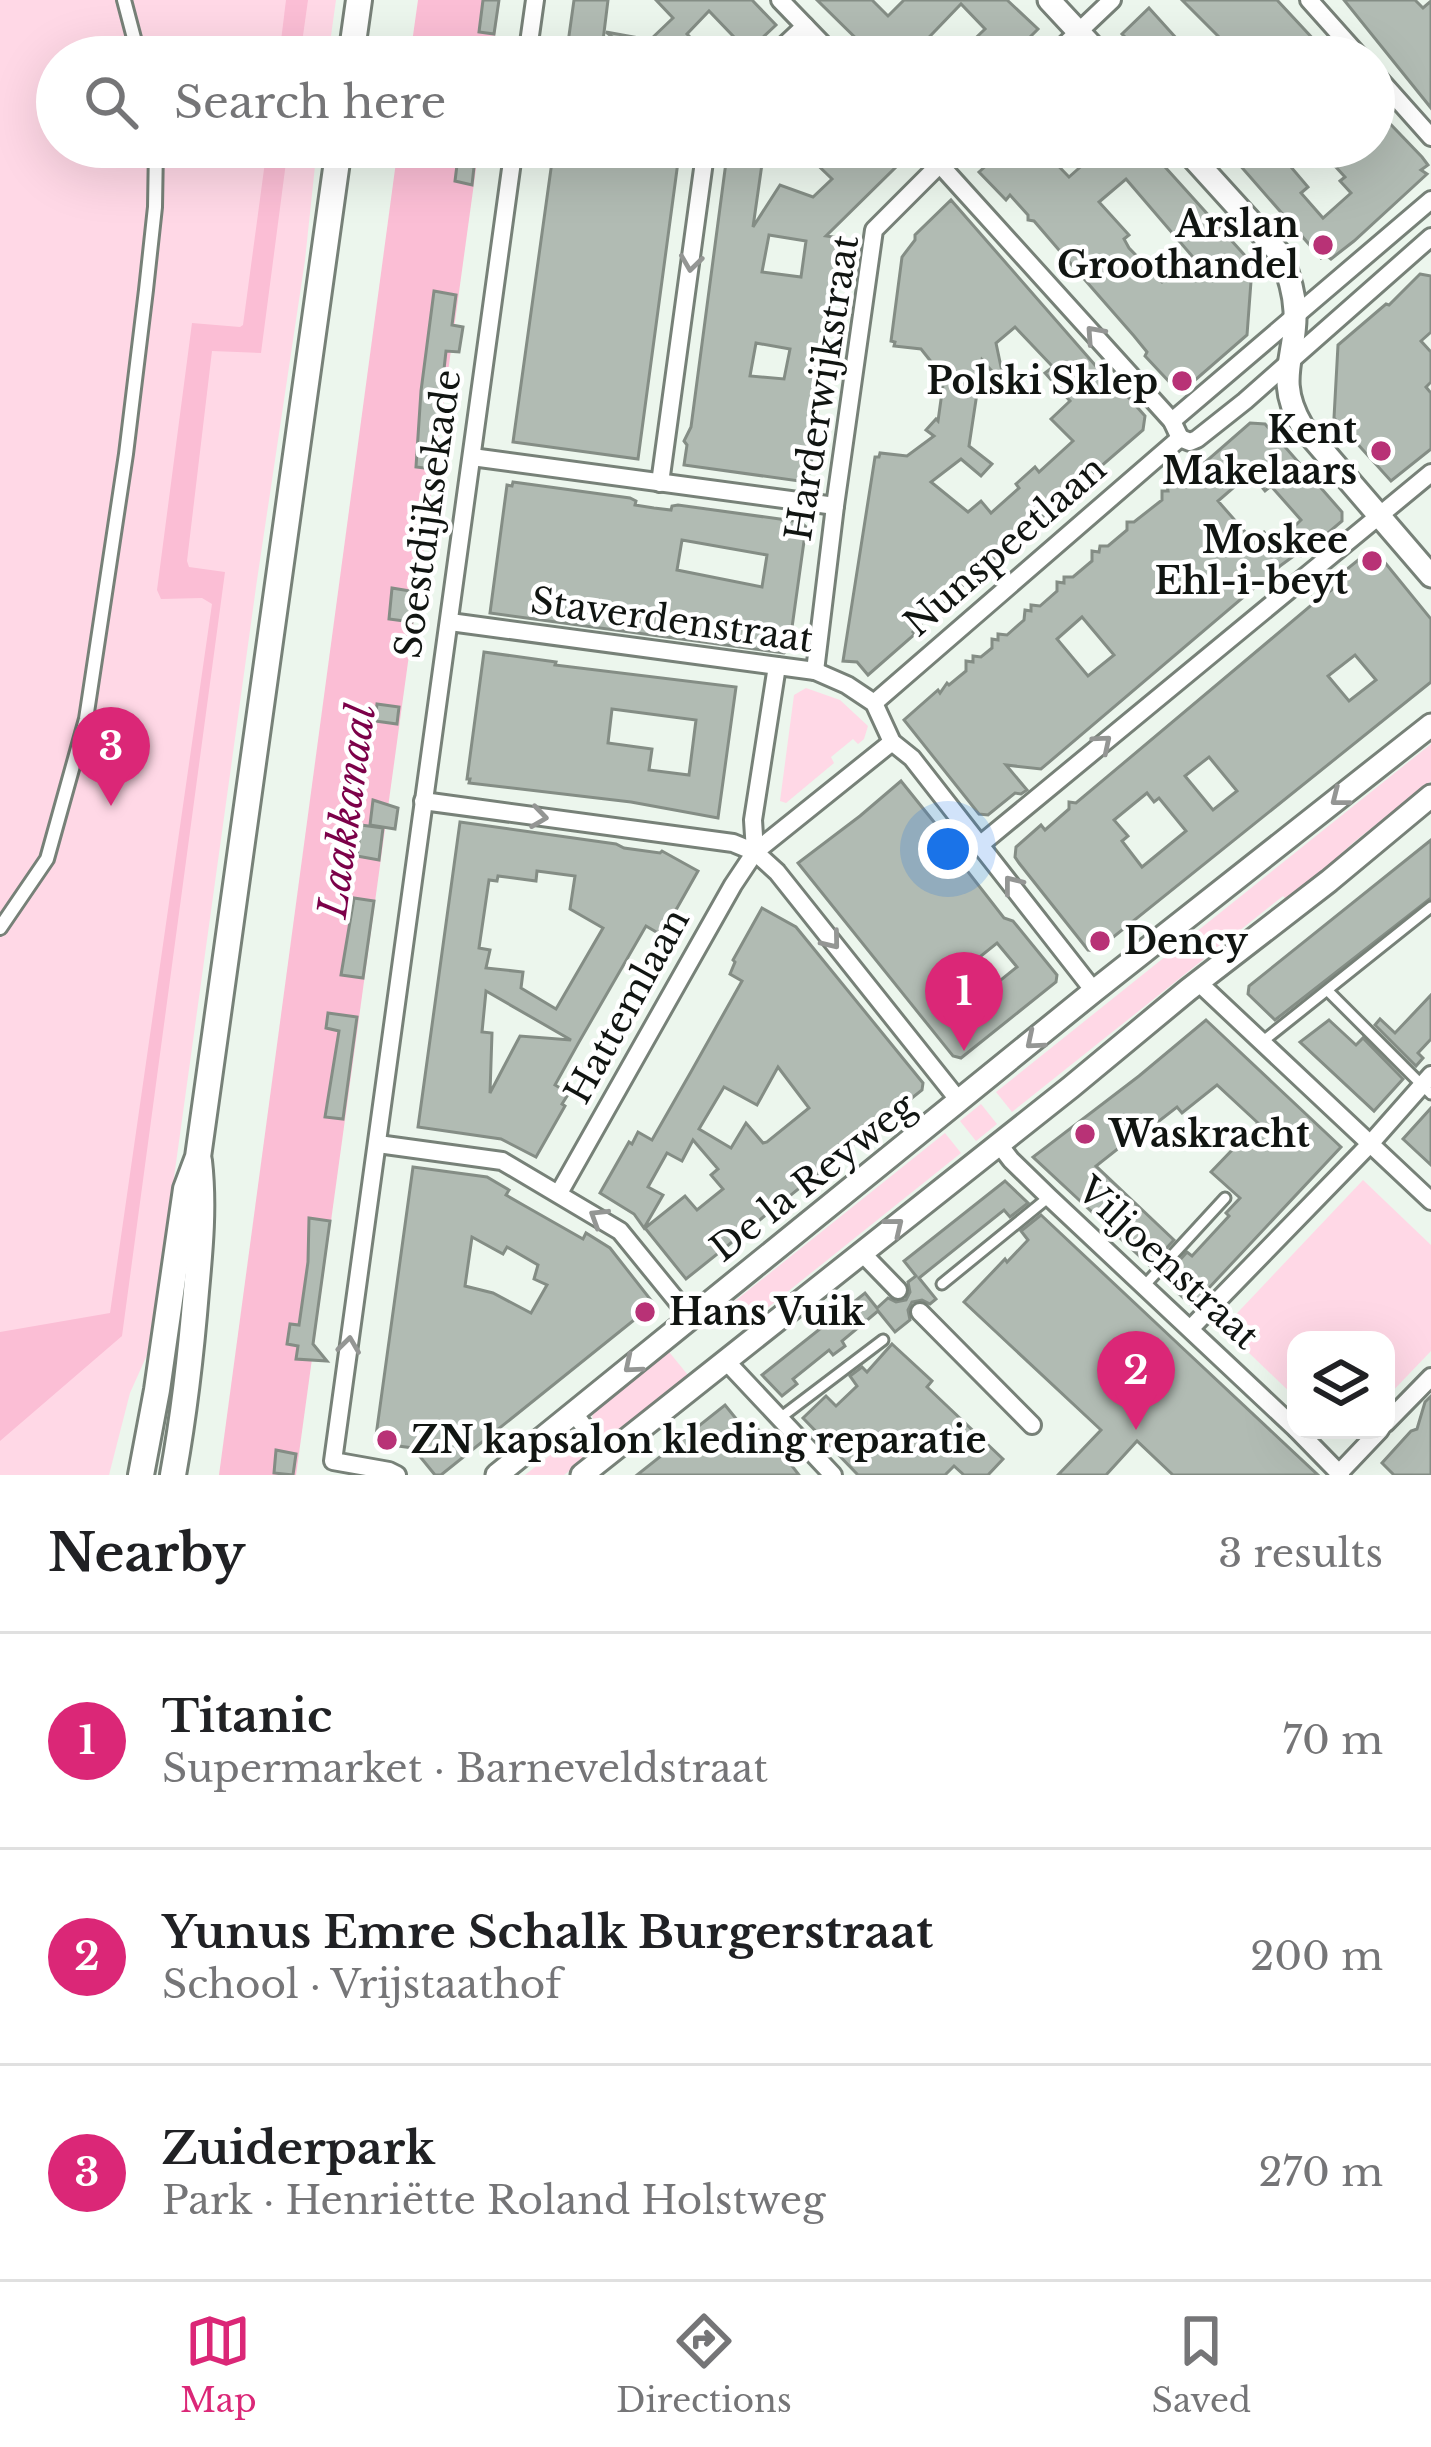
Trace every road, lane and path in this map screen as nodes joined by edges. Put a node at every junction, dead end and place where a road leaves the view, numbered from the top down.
1 (124, 0) edge
2 (359, 0) edge
3 (535, 0) edge
4 (780, 0) edge
5 (1049, 0) edge
6 (1112, 0) edge
7 (1309, 0) edge
8 (805, 26) junction
9 (1079, 31) junction
10 (133, 36) edge
11 (354, 36) edge
12 (530, 36) edge
13 (794, 36) edge
14 (815, 36) edge
15 (1074, 36) edge
16 (1083, 36) edge
17 (1341, 36) edge
18 (1395, 97) edge
19 (1431, 137) edge
20 (155, 168) edge
21 (336, 168) edge
22 (511, 168) edge
23 (703, 168) edge
24 (935, 168) edge
25 (944, 168) edge
26 (1203, 168) edge
27 (1431, 200) edge
28 (1431, 237) edge
29 (1296, 314) junction
30 (1287, 364) junction
31 (1176, 430) junction
32 (472, 457) junction
33 (1431, 473) edge
34 (661, 483) junction
35 (835, 506) junction
36 (1380, 514) junction
37 (1431, 576) edge
38 (450, 622) junction
39 (777, 666) junction
40 (815, 671) junction
41 (874, 703) junction
42 (1431, 725) edge
43 (892, 742) junction
44 (1431, 796) edge
45 (423, 801) junction
46 (981, 844) junction
47 (755, 852) junction
48 (1431, 908) edge
49 (0, 928) edge
50 (1198, 982) junction
51 (1094, 991) junction
52 (1328, 991) junction
53 (1262, 1042) junction
54 (1428, 1085) edge
55 (960, 1102) junction
56 (998, 1143) junction
57 (377, 1144) junction
58 (1370, 1144) junction
59 (198, 1156) junction
60 (560, 1193) junction
61 (1049, 1197) junction
62 (1225, 1198) dead end
63 (1431, 1202) edge
64 (862, 1252) junction
65 (943, 1284) dead end
66 (1144, 1285) junction
67 (898, 1290) dead end
68 (920, 1312) dead end
69 (690, 1317) junction
70 (1191, 1328) junction
71 (883, 1340) dead end
72 (725, 1360) junction
73 (1431, 1377) edge
74 (574, 1413) junction
75 (1395, 1415) edge
76 (779, 1418) junction
77 (1287, 1419) edge
78 (1032, 1425) dead end
79 (1307, 1439) edge
80 (1372, 1439) edge
81 (606, 1456) junction
82 (1341, 1473) edge
83 (141, 1475) edge
84 (173, 1475) edge
85 (397, 1475) edge
86 (497, 1475) edge
87 (582, 1475) edge
88 (833, 1475) edge

1 - 10 street
2 - 11 main road
3 - 12 street
4 - 8 street
5 - 9 street
6 - 9 street
7 - 17 street
8 - 13 street
8 - 14 street
9 - 15 street
9 - 16 street
18 - 19 street
20 - 49 street
21 - 59 main road
22 - 32 street, Soestdijksekade
23 -> 34 street
24 - 35 street, Harderwijkstraat
31 -> 25 street
26 - 29 street
27 - 29 street, Nunspeetlaan
28 - 30 street, Nunspeetlaan
29 - 30 street
29 - 31 street, Nunspeetlaan
30 - 31 street, Nunspeetlaan
30 - 36 street
31 - 41 street, Nunspeetlaan
32 - 34 street
32 - 38 street, Soestdijksekade
33 - 36 street
34 - 35 street
35 - 40 street, Harderwijkstraat
36 - 37 street
46 -> 36 street
38 - 39 street, Staverdenstraat
38 - 45 street, Soestdijksekade
39 - 40 street, Staverdenstraat
39 - 47 street, Hattemlaan
40 - 41 street, Staverdenstraat
41 - 43 street
42 -> 51 street, De la Reyweg
43 - 46 street
43 - 47 street, Hattemlaan
44 - 50 street
45 -> 47 street
45 - 57 street, Soestdijksekade
51 -> 46 street
47 -> 55 street
47 - 60 street, Hattemlaan
48 - 52 lane
50 - 53 street
50 - 56 street
51 -> 55 street, De la Reyweg
52 - 53 lane
52 - 54 lane
53 - 58 street
54 - 58 street
55 - 69 street, De la Reyweg
56 - 61 street, Viljoenstraat
64 -> 56 street
57 - 60 street
85 -> 57 street, Soestdijksekade
58 - 63 street
58 - 70 street
59 - 83 main road
59 - 84 main road
69 -> 60 street
61 - 65 lane
61 - 66 street, Viljoenstraat
62 - 66 lane
64 - 67 street
64 - 72 street
66 - 70 street, Viljoenstraat
68 - 78 street
69 -> 74 street, De la Reyweg
70 - 77 street, Viljoenstraat
71 - 76 lane
72 - 76 street
72 - 81 street
73 - 75 street
74 - 81 street
74 - 86 street, De la Reyweg
76 - 88 street
79 - 82 street, Viljoenstraat
80 - 82 street
81 - 87 street

